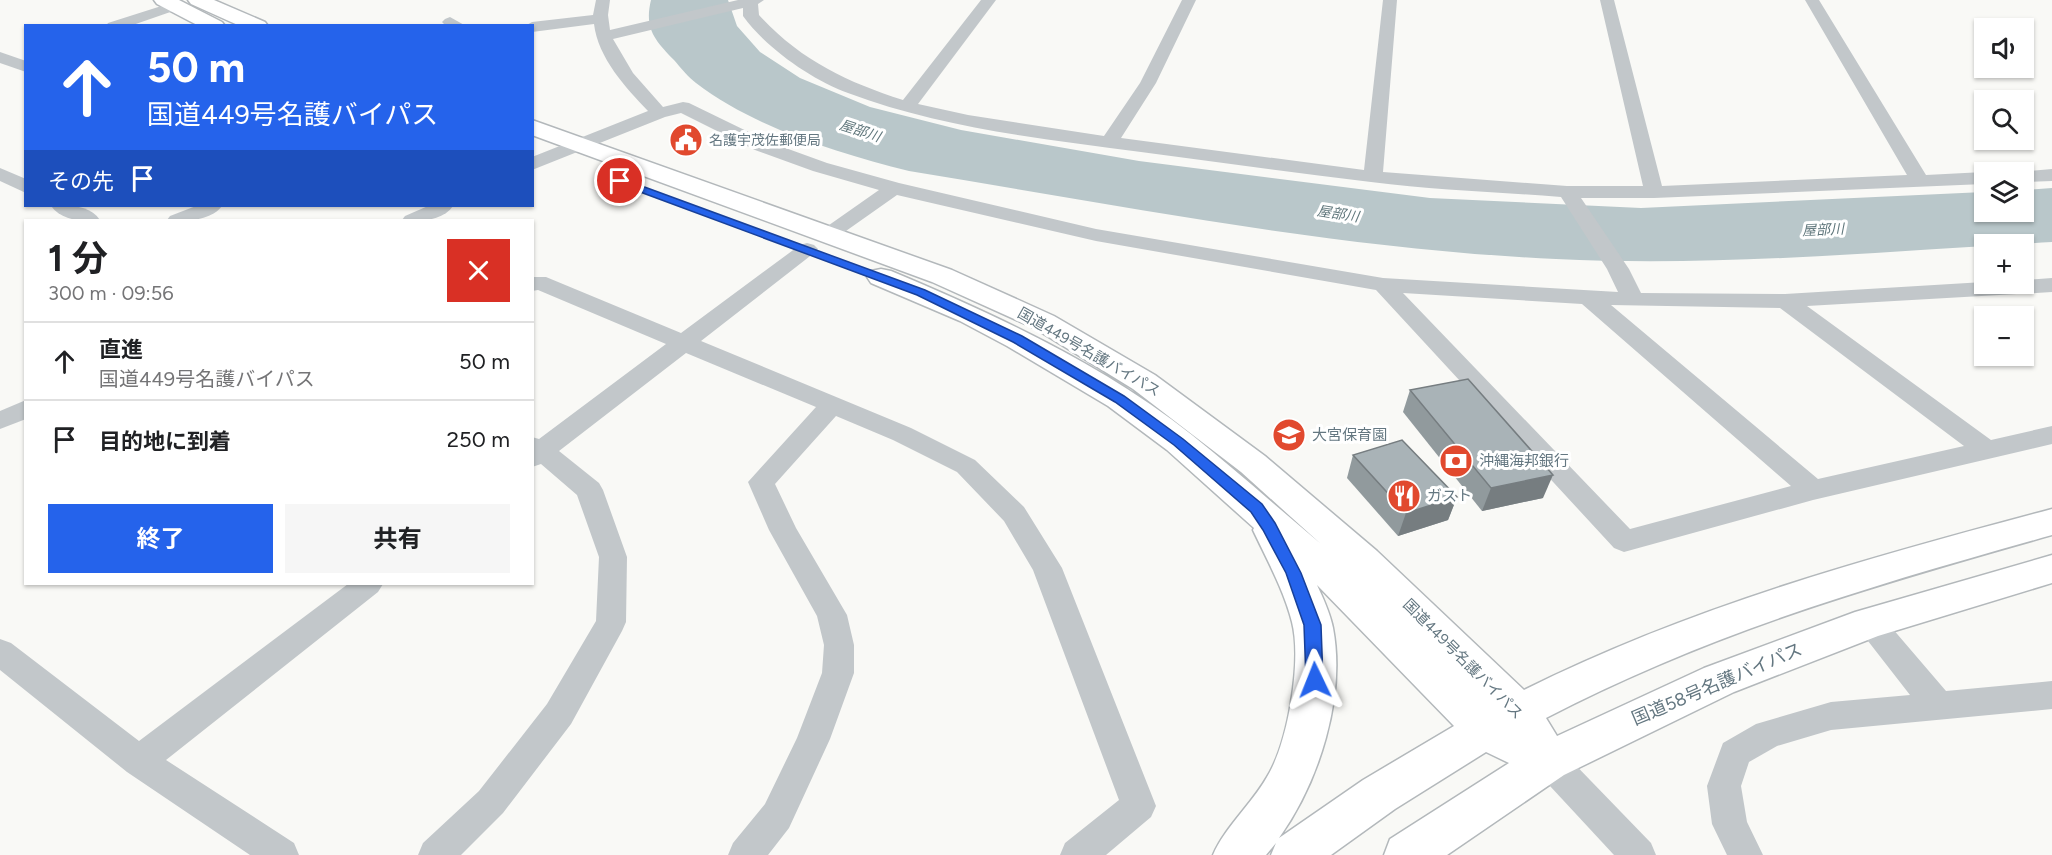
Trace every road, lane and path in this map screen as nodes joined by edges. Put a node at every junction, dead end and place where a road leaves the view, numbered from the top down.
1 (198, 0) edge
2 (603, 0) edge
3 (989, 0) edge
4 (1189, 0) edge
5 (1390, 0) edge
6 (1607, 0) edge
7 (1812, 0) edge
8 (169, 3) edge
9 (750, 3) edge
10 (601, 19) junction
11 (118, 24) edge
12 (211, 24) edge
13 (253, 24) edge
14 (534, 27) edge
15 (604, 36) junction
16 (907, 107) junction
17 (659, 113) junction
18 (534, 128) edge
19 (1109, 142) junction
20 (583, 145) junction
21 (539, 157) edge
22 (0, 174) edge
23 (2052, 175) edge
24 (2034, 176) edge
25 (1373, 177) junction
26 (1974, 178) edge
27 (1920, 181) junction
28 (24, 186) edge
29 (894, 188) junction
30 (1654, 192) junction
31 (1570, 195) junction
32 (64, 207) edge
33 (210, 207) edge
34 (441, 207) edge
35 (88, 219) edge
36 (180, 219) edge
37 (414, 219) edge
38 (818, 242) junction
39 (534, 284) edge
40 (1383, 285) junction
41 (2052, 285) edge
42 (1589, 298) junction
43 (1633, 300) junction
44 (1785, 301) junction
45 (684, 343) junction
46 (832, 405) junction
47 (24, 409) edge
48 (0, 421) edge
49 (2052, 435) edge
50 (1987, 450) junction
51 (536, 452) edge
52 (1813, 490) junction
53 (1256, 508) junction
54 (2052, 522) edge
55 (2052, 569) edge
56 (367, 585) edge
57 (1869, 623) junction
58 (0, 652) edge
59 (2052, 695) edge
60 (1937, 705) junction
61 (1502, 722) junction
62 (139, 761) junction
63 (1549, 761) junction
64 (281, 855) edge
65 (436, 855) edge
66 (746, 855) edge
67 (1078, 855) edge
68 (1236, 855) edge
69 (1293, 855) edge
70 (1407, 855) edge
71 (1638, 855) edge
72 (1745, 855) edge

1 - 13 highway
2 - 10 street
3 - 16 street
4 - 19 street
5 - 25 street
6 - 30 street
7 - 27 street
8 - 11 street
8 - 12 highway
9 - 15 street
9 - 16 street
10 - 14 street
10 - 15 street
15 - 17 street
16 - 19 street
17 - 20 street
17 - 29 street
18 - 20 highway, 国道449号名護バイパス
19 - 25 street
20 - 21 street
20 - 38 highway, 国道449号名護バイパス
21 - 38 highway, 国道449号名護バイパス
22 - 28 street
23 - 24 street
25 - 31 street
26 - 27 street
27 - 30 street
29 - 38 street
29 - 40 street
30 - 31 street
31 - 43 street
32 - 35 street
33 - 36 street
34 - 37 street
38 - 45 street
38 - 53 highway, 国道449号名護バイパス
38 - 61 highway, 国道449号名護バイパス
39 - 45 street
40 - 42 street
40 - 52 street
41 - 44 street
42 - 43 street
42 - 52 street
43 - 44 street
44 - 50 street
45 - 46 street
45 - 51 street
46 - 66 street
46 - 67 street
47 - 48 street
49 - 50 street
50 - 52 street
51 - 65 street
53 - 61 highway, 国道449号名護バイパス
53 - 68 highway
54 - 61 highway
55 - 57 highway, 国道58号名護バイパス
56 - 62 street
57 - 60 street
57 - 63 highway, 国道58号名護バイパス
58 - 62 street
59 - 60 street
60 - 72 street
61 - 63 highway, 国道449号名護バイパス
61 - 69 highway
62 - 64 street
63 - 70 highway, 国道58号名護バイパス
63 - 71 street

